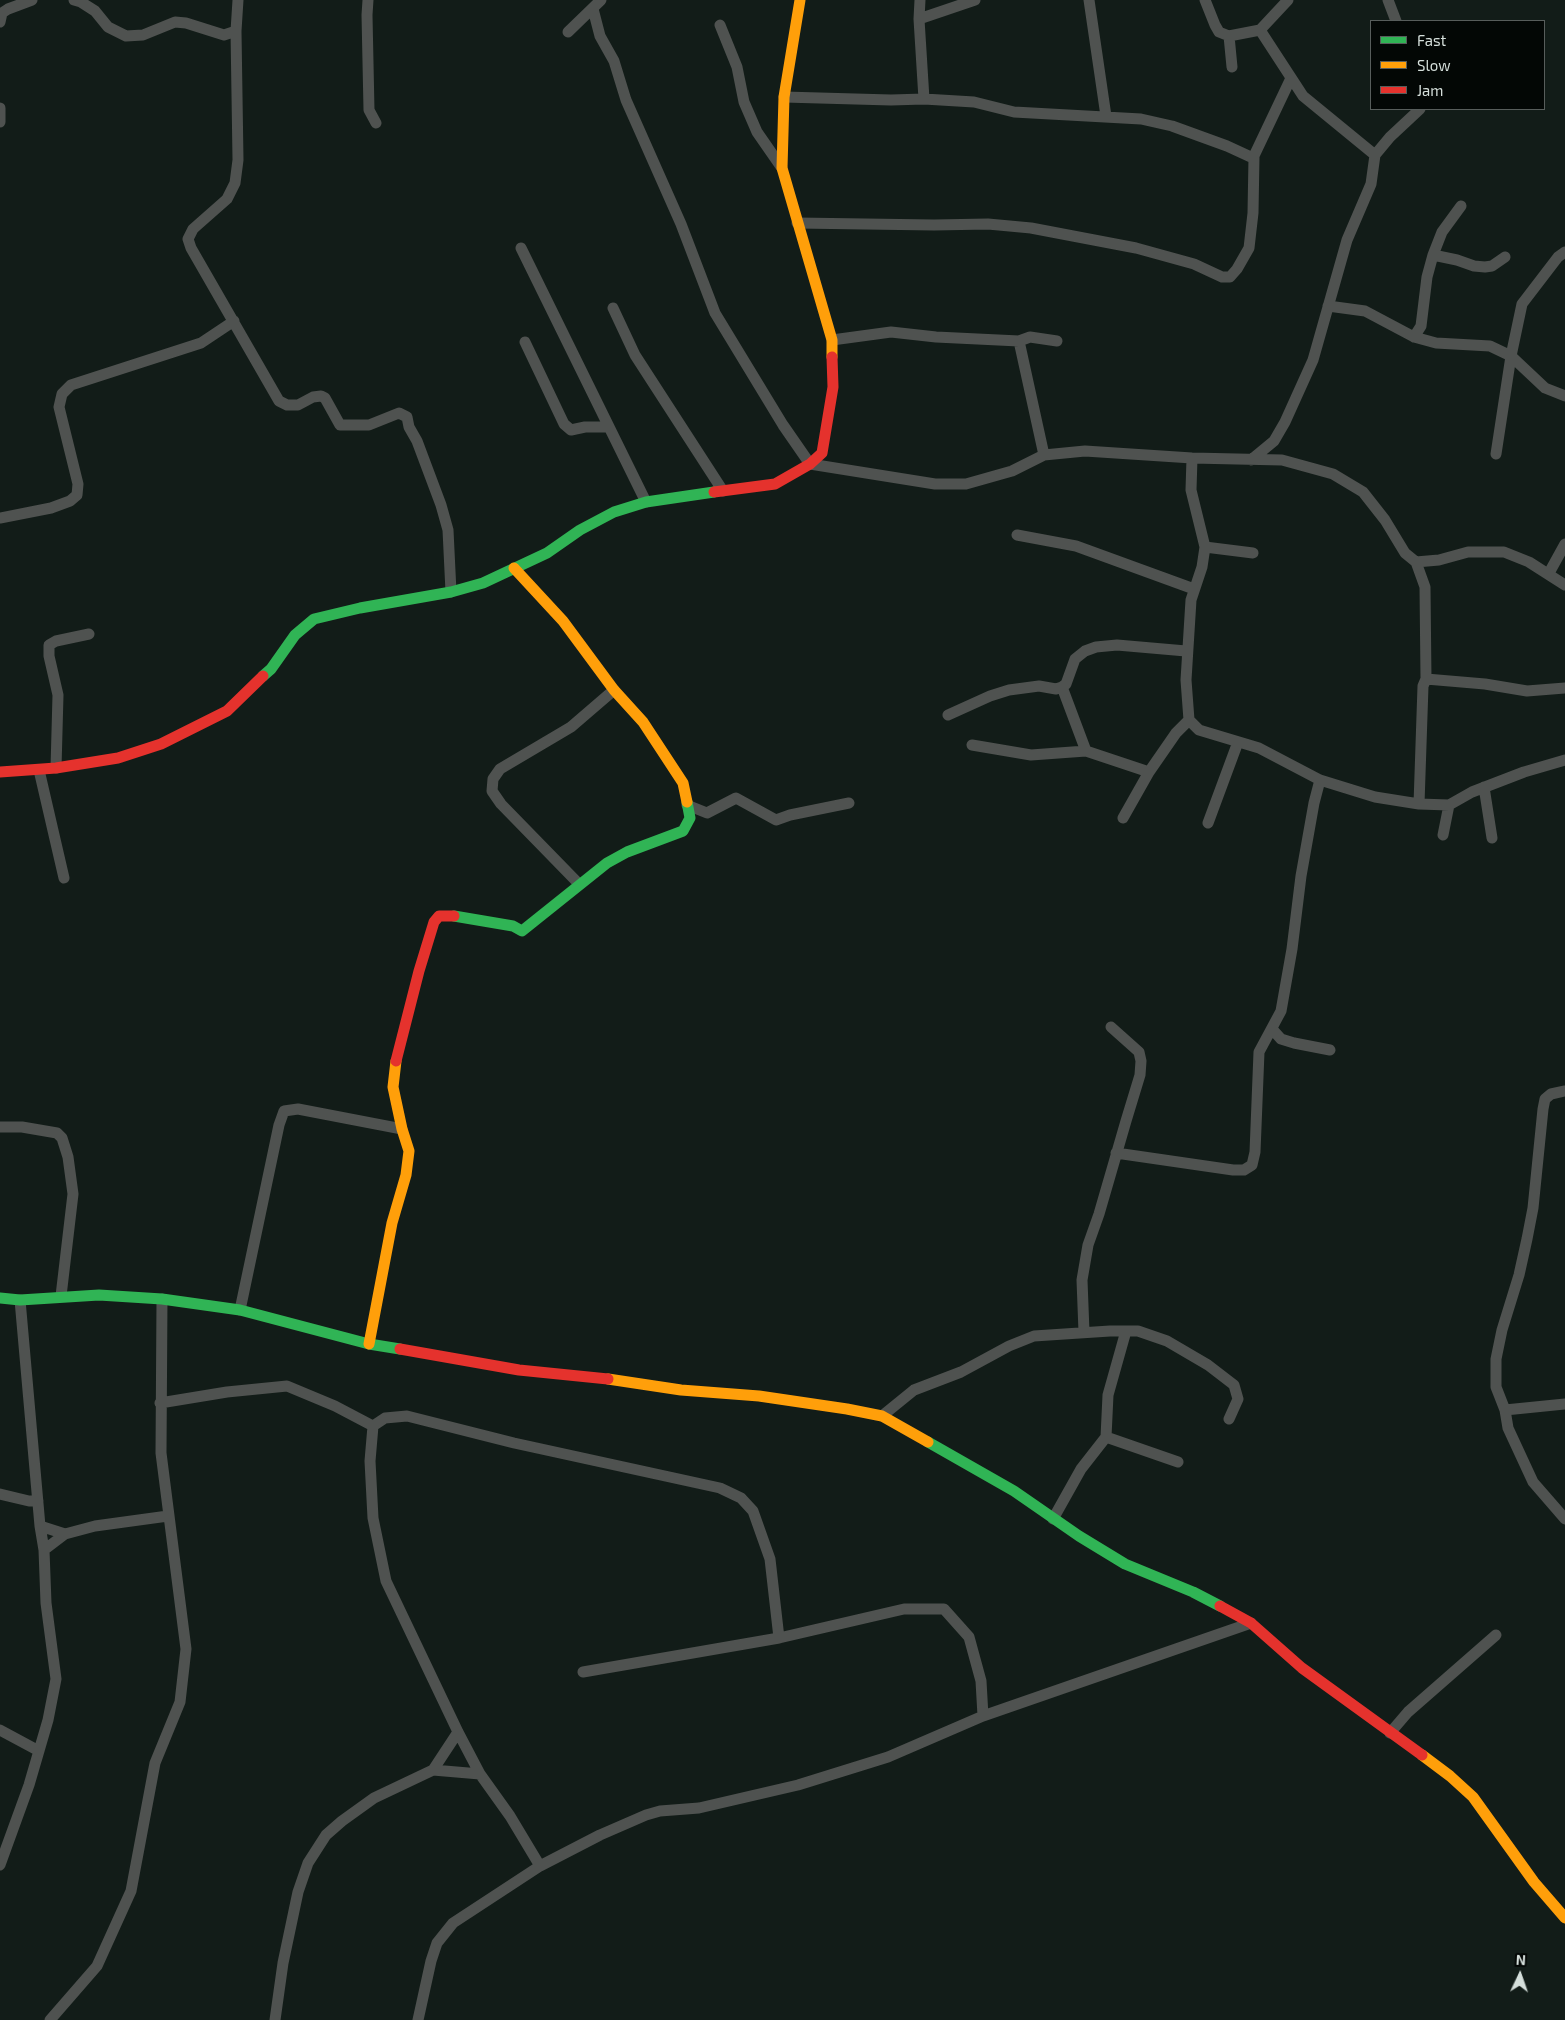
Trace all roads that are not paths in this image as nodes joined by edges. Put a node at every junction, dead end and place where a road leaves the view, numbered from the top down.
1 (32, 0) edge
2 (74, 0) edge
3 (238, 0) edge
4 (368, 0) edge
5 (800, 0) edge
6 (920, 0) edge
7 (975, 0) edge
8 (1089, 0) edge
9 (1205, 0) edge
10 (1288, 0) edge
11 (1388, 0) edge
12 (597, 4) edge
13 (919, 19) junction
14 (1396, 20) edge
15 (0, 22) edge
16 (720, 26) dead end
17 (1260, 30) junction
18 (236, 31) junction
19 (568, 32) dead end
20 (1229, 36) junction
21 (1232, 67) dead end
22 (1291, 78) junction
23 (784, 97) junction
24 (924, 98) junction
25 (0, 108) edge
26 (1419, 110) edge
27 (1106, 116) junction
28 (0, 122) edge
29 (376, 123) dead end
30 (1375, 155) junction
31 (1254, 157) junction
32 (782, 168) junction
33 (1461, 206) dead end
34 (797, 223) junction
35 (521, 248) dead end
36 (1565, 252) edge
37 (1433, 255) junction
38 (1505, 257) dead end
39 (1328, 306) junction
40 (613, 308) dead end
41 (234, 321) junction
42 (1414, 337) junction
43 (832, 340) junction
44 (1058, 340) dead end
45 (1019, 341) junction
46 (525, 342) dead end
47 (1511, 356) junction
48 (1565, 396) edge
49 (608, 427) junction
50 (1496, 454) dead end
51 (1044, 455) junction
52 (1192, 458) junction
53 (1251, 460) junction
54 (810, 464) junction
55 (723, 491) junction
56 (646, 502) junction
57 (0, 518) edge
58 (1017, 535) dead end
59 (1565, 544) edge
60 (1205, 547) junction
61 (1253, 553) dead end
62 (1416, 562) junction
63 (514, 568) junction
64 (1549, 573) junction
65 (1565, 585) edge
66 (1194, 589) junction
67 (451, 592) junction
68 (89, 634) dead end
69 (1186, 651) junction
70 (1426, 679) junction
71 (1062, 688) junction
72 (1565, 688) edge
73 (614, 690) junction
74 (948, 715) dead end
75 (1189, 720) junction
76 (1238, 742) junction
77 (972, 745) dead end
78 (1086, 752) junction
79 (1565, 760) edge
80 (56, 768) junction
81 (39, 770) junction
82 (0, 772) edge
83 (1149, 772) junction
84 (1320, 780) junction
85 (1484, 787) junction
86 (849, 803) dead end
87 (1419, 804) junction
88 (687, 805) junction
89 (1449, 805) junction
90 (1123, 818) dead end
91 (1208, 823) dead end
92 (1443, 835) dead end
93 (1492, 838) dead end
94 (64, 878) dead end
95 (579, 884) junction
96 (1111, 1027) dead end
97 (1272, 1029) junction
98 (1330, 1050) dead end
99 (1565, 1091) edge
100 (0, 1126) edge
101 (402, 1129) junction
102 (1116, 1153) junction
103 (61, 1296) junction
104 (0, 1298) edge
105 (162, 1299) junction
106 (20, 1300) junction
107 (240, 1310) junction
108 (1126, 1331) junction
109 (1084, 1332) junction
110 (369, 1344) junction
111 (160, 1403) junction
112 (1565, 1404) edge
113 (1505, 1410) junction
114 (882, 1416) junction
115 (1230, 1418) dead end
116 (373, 1426) junction
117 (1106, 1438) junction
118 (1178, 1462) dead end
119 (0, 1494) edge
120 (38, 1501) junction
121 (168, 1516) junction
122 (1054, 1519) junction
123 (1565, 1519) edge
124 (40, 1526) junction
125 (65, 1534) junction
126 (44, 1550) junction
127 (1251, 1624) junction
128 (1496, 1635) dead end
129 (779, 1638) junction
130 (583, 1672) dead end
131 (983, 1716) junction
132 (0, 1730) edge
133 (458, 1732) junction
134 (1390, 1733) junction
135 (39, 1751) junction
136 (433, 1770) junction
137 (480, 1774) junction
138 (0, 1865) edge
139 (540, 1866) junction
140 (1564, 1917) edge
141 (54, 2019) edge
142 (276, 2020) edge
143 (418, 2020) edge

1 - 15 street
2 - 18 street
3 - 18 street
4 - 29 street
5 - 23 street
6 - 13 street
7 - 13 street
8 - 27 street
9 - 20 street
10 - 17 street
11 - 14 street
12 - 19 street
12 - 54 street
13 - 24 street
16 - 32 street
17 - 20 street
17 - 22 street
18 - 41 street
20 - 21 street
22 - 30 street
22 - 31 street
23 - 24 street
23 - 32 street
24 - 27 street
25 - 28 street
26 - 30 street
27 - 31 street
30 - 39 street
31 - 34 street
32 - 34 street
33 - 37 street
34 - 43 street
35 - 49 street
36 - 47 street
37 - 38 street
37 - 42 street
39 - 42 street
39 - 53 street
40 - 55 street
41 - 57 street
41 - 67 street
42 - 47 street
43 - 45 street
43 - 54 street
44 - 45 street
45 - 51 street
46 - 49 street
47 - 48 street
47 - 50 street
49 - 56 street
51 - 52 street
51 - 54 street
52 - 53 street
52 - 60 street
53 - 62 street
54 - 55 street
55 - 56 street
56 - 63 street
58 - 66 street
59 - 64 street
60 - 61 street
60 - 66 street
62 - 64 street
62 - 70 street
63 - 67 street
63 - 73 street
64 - 65 street
66 - 69 street
67 - 80 street
68 - 80 street
69 - 71 street
69 - 75 street
70 - 72 street
70 - 87 street
71 - 74 street
71 - 78 street
73 - 88 street
73 - 95 street
75 - 76 street
75 - 83 street
76 - 84 street
76 - 91 street
77 - 78 street
78 - 83 street
79 - 85 street
80 - 81 street
81 - 82 street
81 - 94 street
83 - 90 street
84 - 87 street
84 - 97 street
85 - 89 street
85 - 93 street
86 - 88 street
87 - 89 street
88 - 95 street
89 - 92 street
95 - 101 street
96 - 102 street
97 - 98 street
97 - 102 street
99 - 113 street
100 - 103 street
101 - 107 street
101 - 110 street
102 - 109 street
103 - 105 street
103 - 106 street
104 - 106 street
105 - 107 street
105 - 111 street
106 - 120 street
107 - 110 street
108 - 109 street
108 - 115 street
108 - 117 street
109 - 114 street
110 - 114 street
111 - 116 street
111 - 121 street
112 - 113 street
113 - 123 street
114 - 122 street
116 - 129 street
116 - 133 street
117 - 118 street
117 - 122 street
119 - 120 street
120 - 124 street
121 - 125 street
121 - 141 street
122 - 127 street
124 - 125 street
124 - 126 street
125 - 126 street
126 - 135 street
127 - 131 street
127 - 134 street
128 - 134 street
129 - 130 street
129 - 131 street
131 - 139 street
132 - 135 street
133 - 136 street
133 - 137 street
134 - 140 street
135 - 138 street
136 - 137 street
136 - 142 street
137 - 139 street
139 - 143 street

